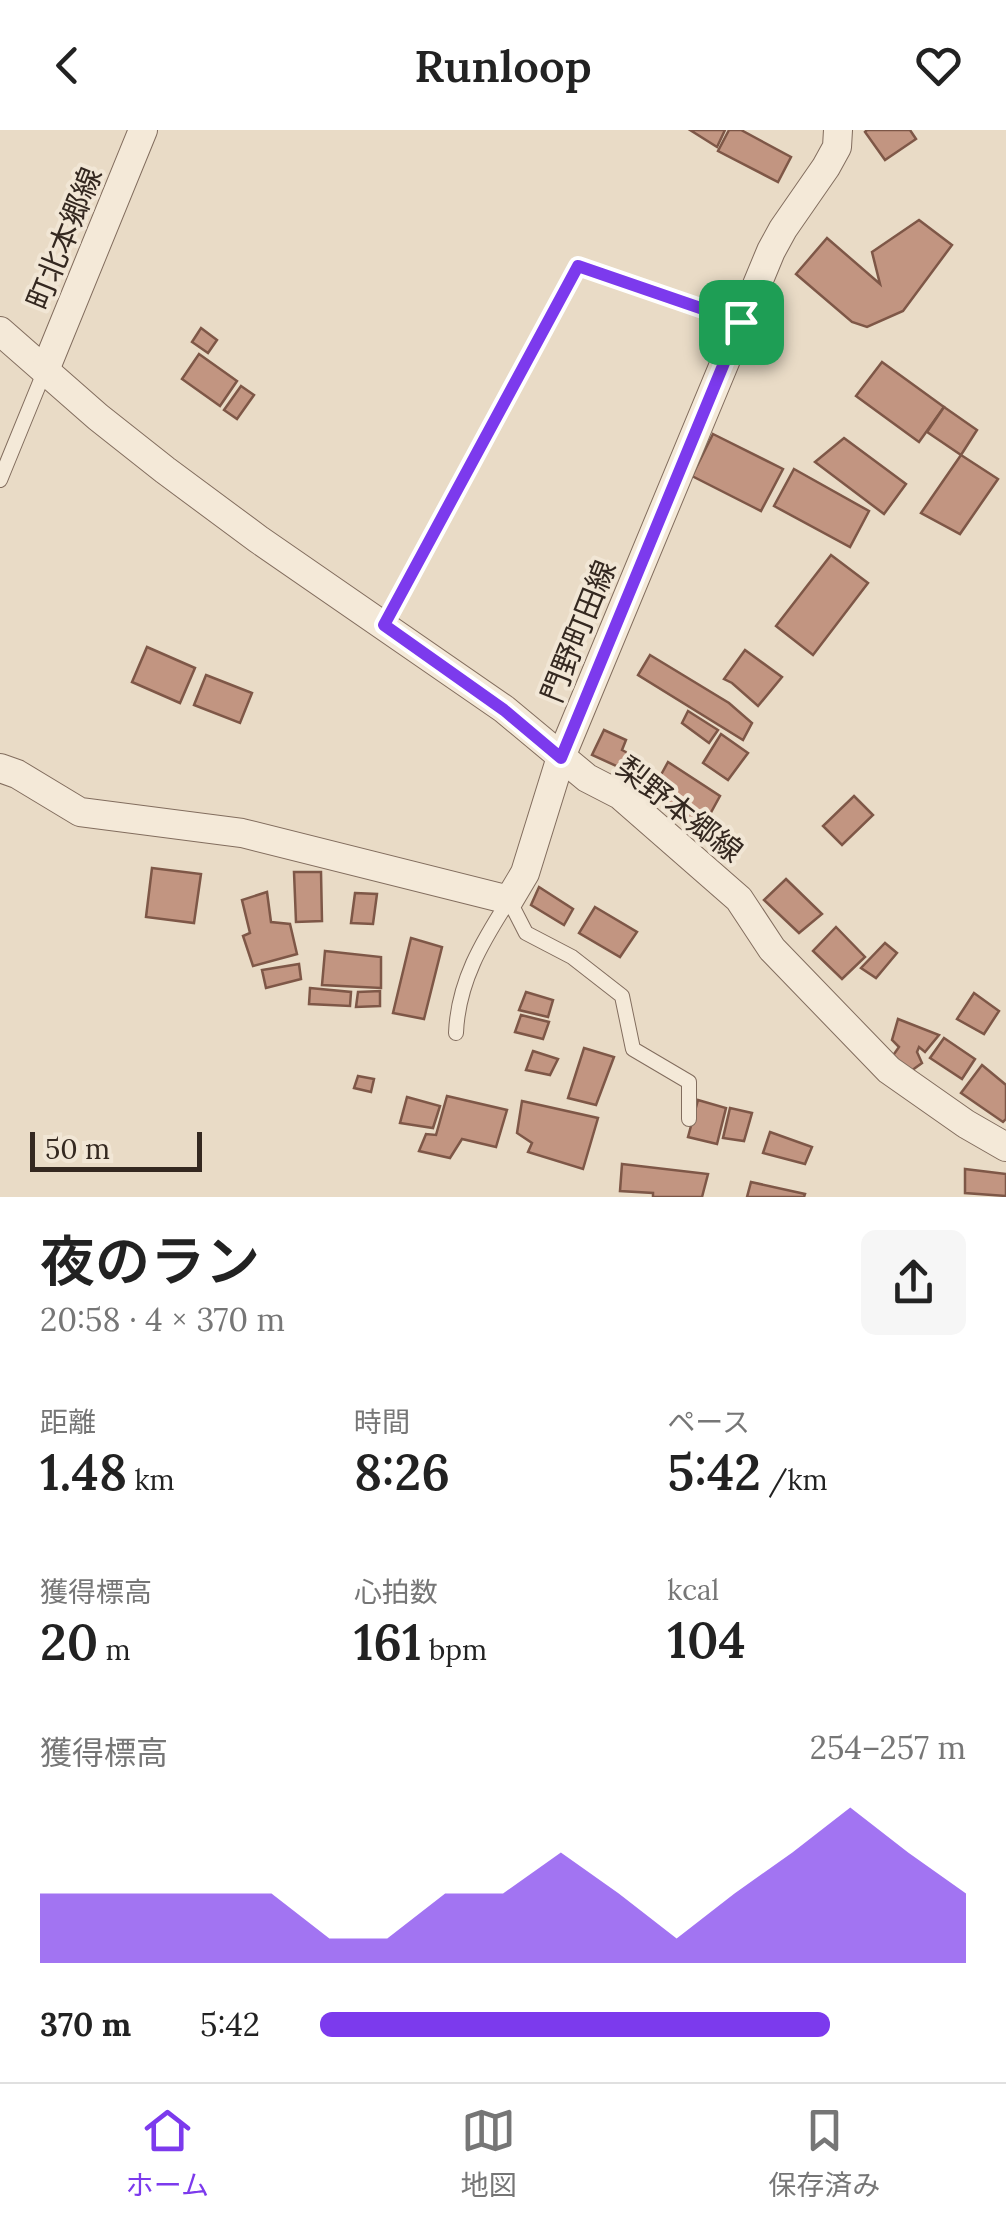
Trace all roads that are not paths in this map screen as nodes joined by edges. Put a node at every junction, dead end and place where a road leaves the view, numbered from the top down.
1 (143, 130) edge
2 (838, 130) edge
3 (741, 322) junction
4 (0, 331) edge
5 (45, 370) junction
6 (0, 480) edge
7 (384, 625) junction
8 (561, 758) junction
9 (0, 768) edge
10 (509, 900) junction
11 (456, 1033) dead end
12 (689, 1120) dead end
13 (1006, 1147) edge

1 - 5 street, 町北本郷線
2 - 3 street, 門野町田線
3 - 7 lane
3 - 8 street, 門野町田線
4 - 5 street, 梨野本郷線
5 - 6 lane
5 - 7 street, 梨野本郷線
7 - 8 street, 梨野本郷線
8 - 10 street, 門野町田線
8 - 13 street, 梨野本郷線
9 - 10 street
10 - 11 lane
10 - 12 lane

